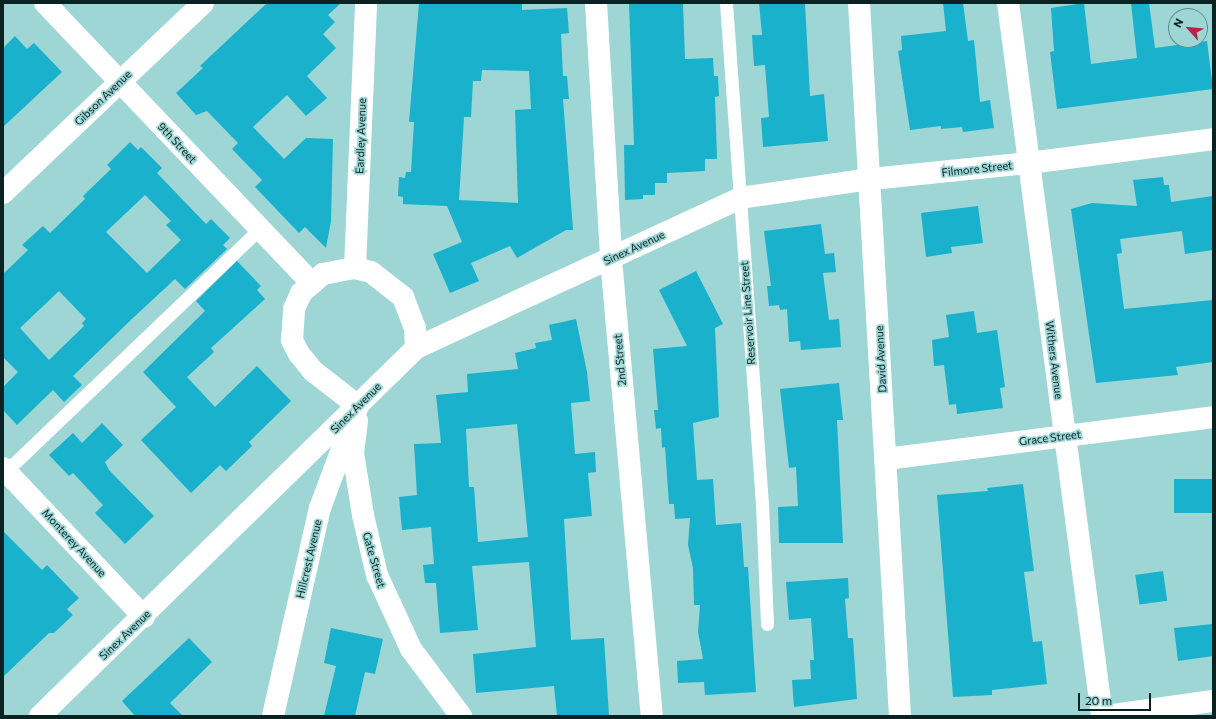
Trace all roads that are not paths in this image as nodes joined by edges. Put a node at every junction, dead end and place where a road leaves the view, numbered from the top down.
1 (45, 3) edge
2 (203, 3) edge
3 (366, 3) edge
4 (596, 3) edge
5 (726, 3) edge
6 (859, 3) edge
7 (1008, 3) edge
8 (120, 82) junction
9 (1213, 139) edge
10 (1029, 164) junction
11 (871, 179) junction
12 (3, 193) edge
13 (740, 198) junction
14 (258, 229) junction
15 (611, 259) junction
16 (355, 268) junction
17 (311, 282) junction
18 (416, 348) junction
19 (358, 406) junction
20 (1213, 417) edge
21 (1063, 437) junction
22 (886, 459) junction
23 (4, 471) edge
24 (144, 617) junction
25 (767, 624) dead end
26 (1213, 700) edge
27 (40, 716) edge
28 (273, 716) edge
29 (461, 716) edge
30 (652, 716) edge
31 (900, 716) edge
32 (1102, 716) edge
33 (1106, 716) edge

1 - 8 street, 9th Street
2 - 8 street, Gibson Avenue
3 - 16 street, Eardley Avenue
4 - 15 street, 2nd Street
5 - 13 lane, Reservoir Line Street
6 - 11 street, David Avenue
7 - 10 street, Withers Avenue
8 - 12 street, Gibson Avenue
8 - 14 street, 9th Street
9 - 10 street, Filmore Street
10 - 11 street, Filmore Street
10 - 21 street, Withers Avenue
11 - 13 street, Filmore Street
11 - 22 street, David Avenue
13 - 15 street, Sinex Avenue
13 - 25 lane, Reservoir Line Street
14 - 17 street, 9th Street
14 - 23 lane
15 - 18 street, Sinex Avenue
15 - 30 street, 2nd Street
16 - 17 street
16 - 18 street
17 - 19 street
18 - 19 street, Sinex Avenue
19 - 24 street, Sinex Avenue
19 - 28 street, Hillcrest Avenue
19 - 29 street, Gate Street
20 - 21 street, Grace Street
21 - 22 street, Grace Street
21 - 32 street, Withers Avenue
22 - 31 street, David Avenue
23 - 24 street, Monterey Avenue
24 - 27 street, Sinex Avenue
26 - 33 street

